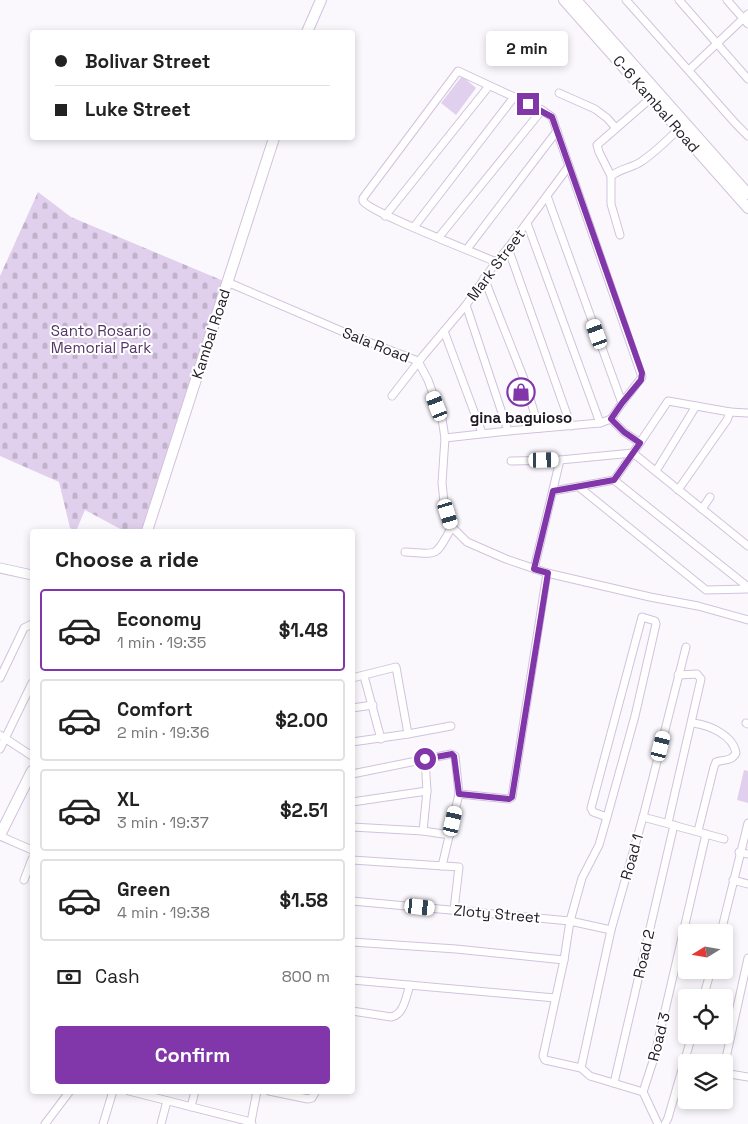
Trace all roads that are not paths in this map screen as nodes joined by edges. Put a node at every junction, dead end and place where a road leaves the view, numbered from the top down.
1 (321, 0) edge
2 (564, 0) edge
3 (576, 0) edge
4 (626, 0) edge
5 (679, 0) edge
6 (726, 0) edge
7 (746, 19) edge
8 (308, 30) edge
9 (717, 42) junction
10 (689, 70) junction
11 (748, 79) edge
12 (489, 86) junction
13 (559, 93) dead end
14 (514, 97) junction
15 (651, 98) junction
16 (542, 110) junction
17 (682, 126) junction
18 (616, 128) junction
19 (557, 131) junction
20 (748, 136) edge
21 (273, 140) edge
22 (569, 166) junction
23 (611, 176) junction
24 (748, 194) edge
25 (547, 196) junction
26 (748, 208) edge
27 (385, 216) junction
28 (527, 223) junction
29 (414, 227) junction
30 (620, 235) dead end
31 (439, 237) junction
32 (508, 248) junction
33 (467, 249) junction
34 (496, 262) junction
35 (484, 278) junction
36 (227, 282) junction
37 (466, 305) junction
38 (444, 331) junction
39 (418, 362) junction
40 (392, 396) dead end
41 (622, 403) junction
42 (696, 406) junction
43 (730, 412) junction
44 (747, 413) dead end
45 (611, 419) junction
46 (600, 423) junction
47 (571, 426) junction
48 (540, 428) junction
49 (508, 430) junction
50 (482, 434) junction
51 (445, 438) junction
52 (640, 443) junction
53 (633, 453) junction
54 (560, 460) junction
55 (511, 461) dead end
56 (656, 471) junction
57 (614, 480) junction
58 (579, 487) junction
59 (678, 490) junction
60 (553, 491) junction
61 (710, 497) dead end
62 (702, 509) junction
63 (452, 527) junction
64 (148, 529) edge
65 (748, 546) edge
66 (405, 552) dead end
67 (0, 568) edge
68 (534, 569) junction
69 (548, 573) junction
70 (30, 575) edge
71 (748, 588) edge
72 (748, 620) edge
73 (30, 625) edge
74 (686, 646) dead end
75 (678, 675) junction
76 (364, 676) junction
77 (0, 678) edge
78 (355, 678) edge
79 (30, 687) edge
80 (373, 705) junction
81 (355, 708) edge
82 (692, 723) junction
83 (451, 726) dead end
84 (408, 734) junction
85 (3, 737) edge
86 (381, 739) junction
87 (355, 742) edge
88 (0, 749) edge
89 (30, 755) edge
90 (425, 759) junction
91 (355, 773) edge
92 (30, 775) edge
93 (426, 791) junction
94 (459, 794) junction
95 (355, 802) edge
96 (607, 817) junction
97 (643, 817) junction
98 (748, 823) edge
99 (671, 824) junction
100 (355, 827) edge
101 (423, 831) junction
102 (698, 831) junction
103 (450, 834) junction
104 (706, 834) junction
105 (0, 835) edge
106 (724, 838) dead end
107 (30, 849) edge
108 (740, 852) junction
109 (748, 854) edge
110 (355, 860) edge
111 (30, 864) edge
112 (442, 866) junction
113 (24, 880) dead end
114 (733, 880) junction
115 (748, 884) edge
116 (355, 901) edge
117 (454, 910) junction
118 (570, 921) junction
119 (723, 924) edge
120 (611, 930) junction
121 (355, 942) edge
122 (748, 958) edge
123 (564, 960) junction
124 (355, 980) edge
125 (410, 985) junction
126 (555, 998) junction
127 (355, 1011) edge
128 (727, 1054) edge
129 (581, 1068) junction
130 (733, 1074) edge
131 (748, 1076) edge
132 (614, 1083) junction
133 (678, 1087) edge
134 (643, 1092) junction
135 (68, 1094) edge
136 (112, 1094) edge
137 (140, 1094) edge
138 (194, 1094) edge
139 (257, 1094) edge
140 (284, 1094) edge
141 (314, 1094) edge
142 (166, 1101) junction
143 (191, 1107) junction
144 (252, 1123) edge
145 (45, 1124) edge
146 (103, 1124) edge
147 (161, 1124) edge
148 (658, 1124) edge
149 (665, 1124) edge

1 - 8 main road
2 - 15 main road, C-6 Kambal Road
3 - 17 main road, C-6 Kambal Road
4 - 10 street
5 - 9 street
6 - 7 street
7 - 9 street
9 - 10 street
9 - 11 street
10 - 20 street
12 - 14 street
12 - 27 street
12 - 27 street
13 - 18 street
14 - 16 street
14 - 29 street
15 - 17 main road, C-6 Kambal Road
15 - 18 street
16 - 19 street
16 - 31 street
17 - 23 street
17 - 24 main road, C-6 Kambal Road
17 - 26 main road, C-6 Kambal Road
18 - 23 street
19 - 22 street
19 - 33 street
21 - 36 main road, Kambal Road
22 - 25 street, Mark Street
22 - 41 street
23 - 30 street
25 - 28 street, Mark Street
25 - 41 street
27 - 29 street
28 - 32 street, Mark Street
28 - 46 street
29 - 31 street
31 - 33 street
32 - 34 street, Mark Street
32 - 47 street
33 - 34 street
34 - 35 street, Mark Street
35 - 37 street, Mark Street
35 - 48 street
36 - 39 street, Sala Road
36 - 64 main road, Kambal Road
37 - 38 street, Mark Street
37 - 49 street
38 - 39 street, Mark Street
38 - 50 street
39 - 40 street, Mark Street
39 - 51 street, Sala Road
41 - 45 street
42 - 43 street
42 - 52 street
42 - 56 street
43 - 44 street
43 - 59 street
45 - 46 street
45 - 52 street
46 - 47 street
47 - 48 street
48 - 49 street
49 - 50 street
50 - 51 street
51 - 63 street, Sala Road
52 - 53 street
53 - 54 street
53 - 56 street
53 - 57 street
54 - 55 street
54 - 60 street
56 - 59 street
57 - 58 street
57 - 71 street
58 - 60 street
58 - 71 street
59 - 62 street
60 - 68 street
61 - 62 street
62 - 65 street
63 - 66 street
63 - 68 street
67 - 70 street
68 - 69 street
69 - 72 street
69 - 94 street
73 - 77 street
74 - 75 street, Road 1
75 - 82 street, Road 2
75 - 97 street, Road 1
76 - 78 street
76 - 80 street
76 - 84 street
79 - 85 street
80 - 81 street
80 - 86 street
82 - 99 street, Road 2
82 - 102 street
83 - 84 street
84 - 86 street
85 - 88 street
85 - 89 street
86 - 87 street
90 - 91 street
90 - 93 street
90 - 94 street
92 - 105 main road
93 - 95 street
93 - 101 street
94 - 103 street
96 - 96 street
96 - 118 street
97 - 99 street
97 - 120 street, Road 1
98 - 108 street
99 - 102 street
99 - 132 street, Road 2
100 - 101 street
101 - 103 street
102 - 104 street
103 - 112 street
104 - 106 street
104 - 134 street, Road 3
105 - 107 street
108 - 109 street
108 - 114 street
110 - 112 street
111 - 113 street
112 - 117 street
114 - 115 street
114 - 119 street
116 - 117 street, Zloty Street
117 - 118 street, Zloty Street
118 - 120 street, Zloty Street
118 - 123 street
120 - 129 street, Road 1
121 - 123 street
122 - 128 street
123 - 126 street
124 - 125 street
125 - 126 street
125 - 127 street
126 - 129 street
129 - 132 street
130 - 131 street
132 - 134 street
133 - 149 street
134 - 148 street
135 - 145 street
136 - 146 street
137 - 142 street
138 - 143 street
139 - 144 street
140 - 141 street
142 - 143 street
142 - 147 street
143 - 144 street

